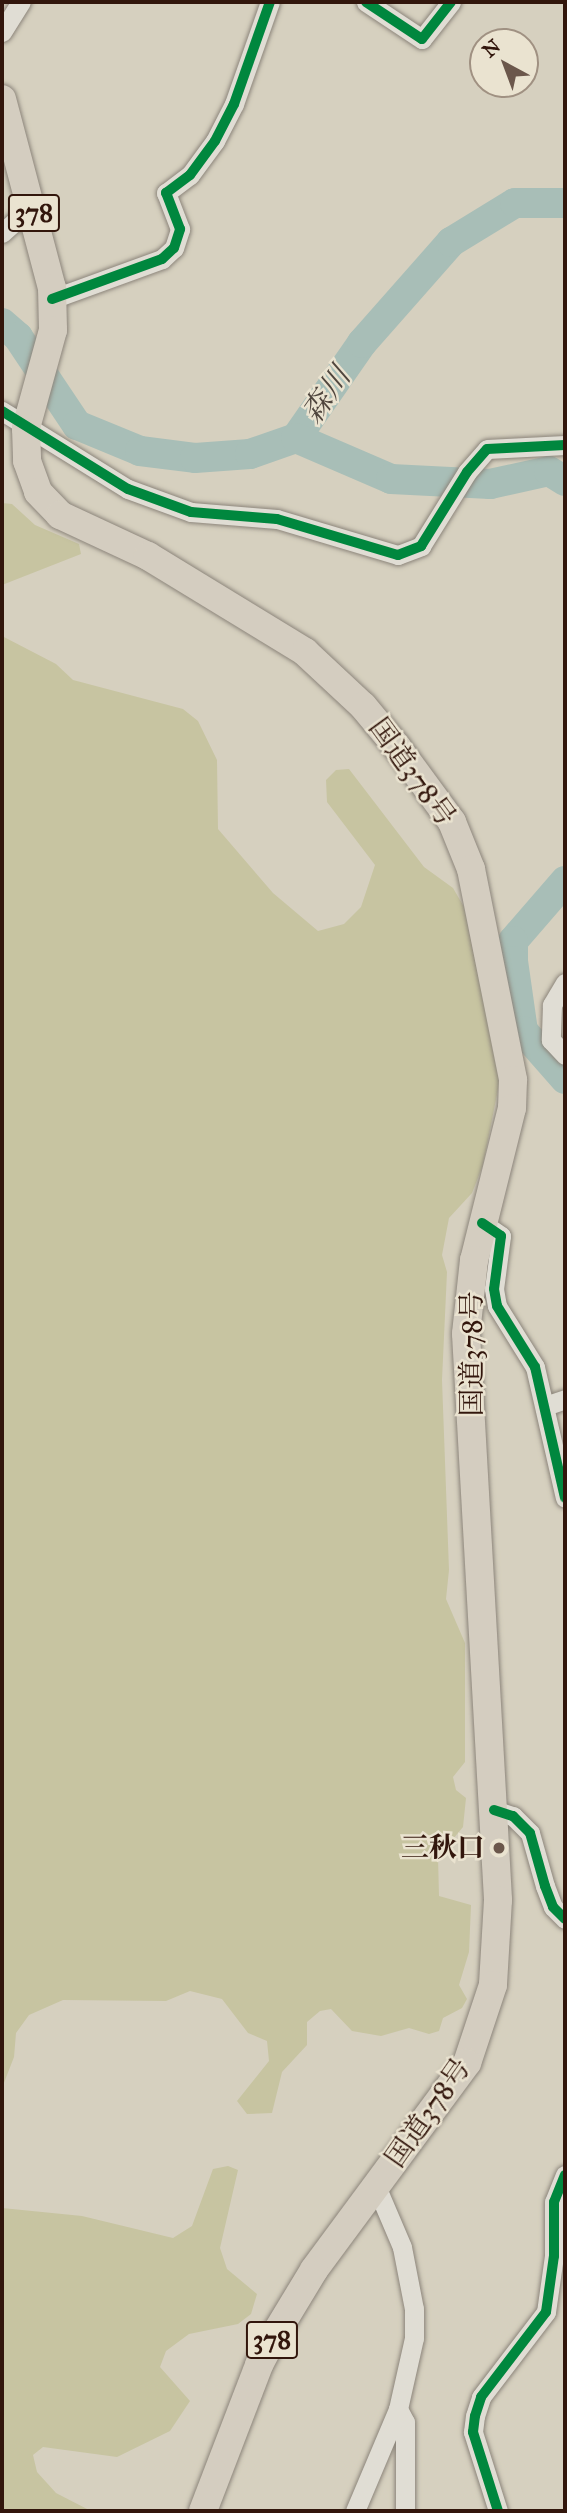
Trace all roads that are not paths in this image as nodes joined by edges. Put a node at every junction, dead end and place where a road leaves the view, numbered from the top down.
1 (21, 2) edge
2 (270, 2) edge
3 (366, 2) edge
4 (451, 2) edge
5 (2, 32) edge
6 (2, 99) edge
7 (32, 206) junction
8 (2, 233) edge
9 (52, 299) junction
10 (2, 411) edge
11 (29, 415) junction
12 (565, 445) edge
13 (565, 983) edge
14 (565, 1055) edge
15 (482, 1223) junction
16 (565, 1399) edge
17 (545, 1406) junction
18 (559, 1437) edge
19 (565, 1498) edge
20 (494, 1810) junction
21 (565, 1919) edge
22 (565, 2175) edge
23 (376, 2186) junction
24 (398, 2409) junction
25 (203, 2511) edge
26 (355, 2511) edge
27 (405, 2511) edge
28 (498, 2511) edge

1 - 5 street
2 - 9 street
3 - 4 street
6 - 7 highway, 国道378号 / 378
7 - 8 street
7 - 9 highway, 国道378号 / 378
9 - 11 highway, 国道378号 / 378
10 - 11 street
11 - 12 street
11 - 15 highway, 国道378号 / 378
13 - 14 street
15 - 17 street
15 - 20 highway, 国道378号 / 378
16 - 17 street
17 - 18 street
18 - 19 street
20 - 21 street
20 - 23 highway, 国道378号 / 378
22 - 28 street
23 - 24 street
23 - 25 highway, 国道378号 / 378
24 - 26 street
24 - 27 street

